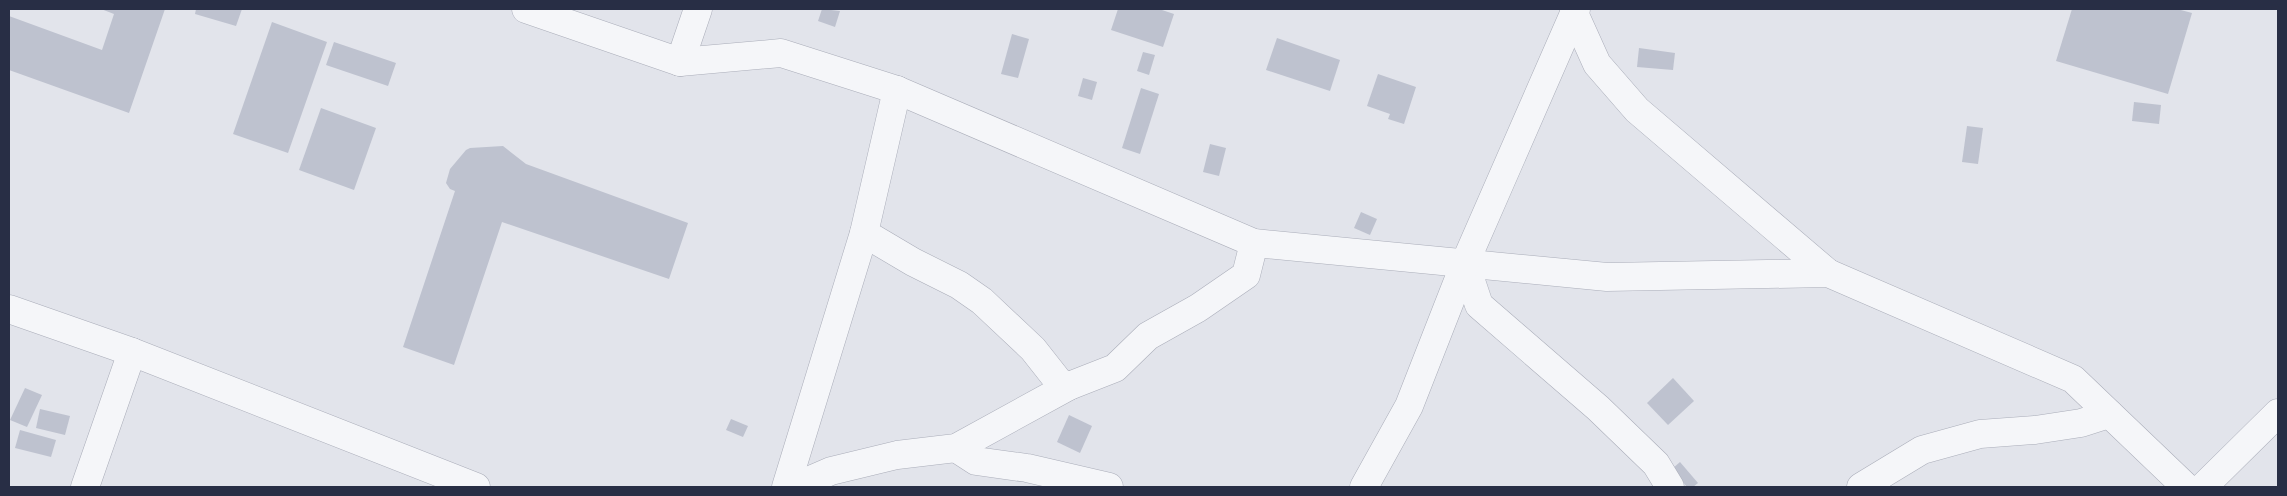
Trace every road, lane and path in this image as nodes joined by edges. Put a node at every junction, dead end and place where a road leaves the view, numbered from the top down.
1 (526, 9) edge
2 (698, 9) edge
3 (1575, 11) edge
4 (680, 62) junction
5 (897, 90) junction
6 (864, 233) junction
7 (1254, 243) junction
8 (1465, 263) junction
9 (1828, 273) junction
10 (9, 309) edge
11 (132, 352) junction
12 (1069, 386) junction
13 (2109, 414) junction
14 (2278, 414) edge
15 (2268, 435) edge
16 (956, 448) junction
17 (85, 487) edge
18 (476, 487) edge
19 (786, 487) edge
20 (794, 487) edge
21 (1109, 487) edge
22 (1364, 487) edge
23 (1670, 487) edge
24 (1861, 487) edge
25 (2186, 487) edge
26 (2203, 487) edge

1 - 4 street
2 - 4 street
3 - 8 street
3 - 9 street
4 - 5 street
5 - 6 street
5 - 7 street
6 - 12 street
6 - 19 street
7 - 8 street
7 - 12 street
8 - 9 street
8 - 22 street
8 - 23 street
9 - 13 street
10 - 11 street
11 - 17 street
11 - 18 street
12 - 16 street
13 - 24 street
13 - 25 street
14 - 15 street
15 - 26 street
16 - 20 street
16 - 21 street

